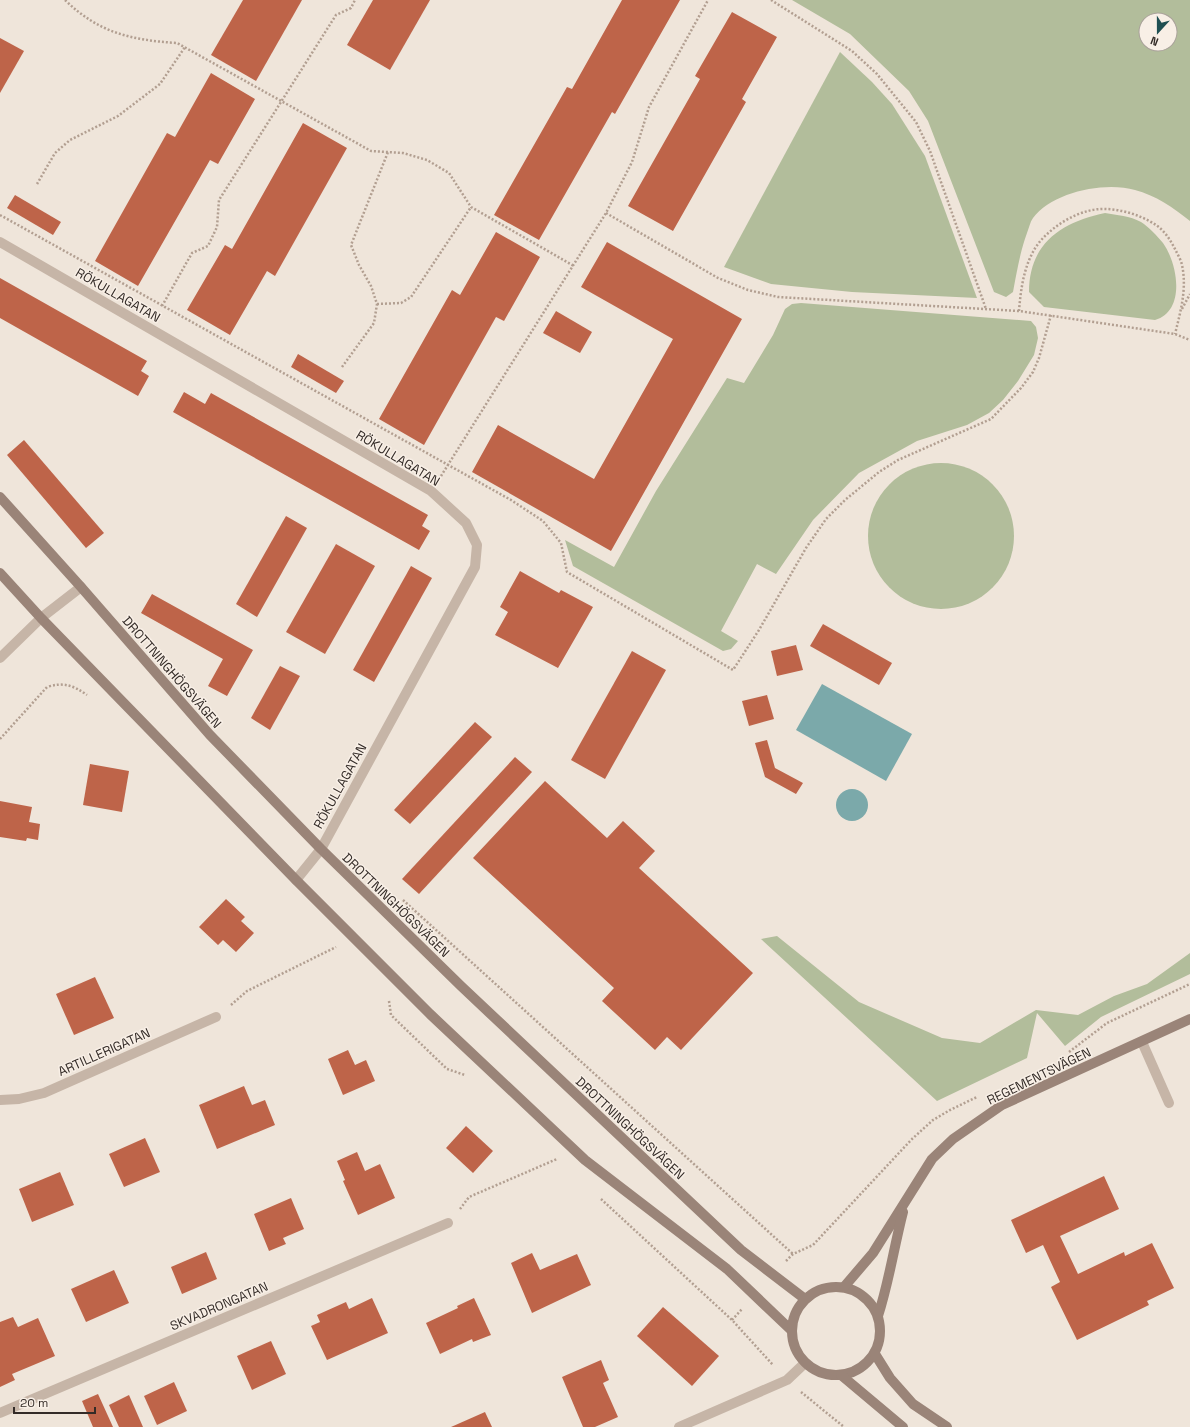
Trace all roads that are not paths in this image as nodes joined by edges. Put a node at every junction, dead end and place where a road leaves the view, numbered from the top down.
1 (0, 242) edge
2 (0, 497) edge
3 (0, 573) edge
4 (81, 587) junction
5 (41, 618) junction
6 (0, 658) edge
7 (321, 849) junction
8 (296, 880) junction
9 (216, 1017) road end
10 (1190, 1018) edge
11 (1142, 1042) junction
12 (0, 1100) edge
13 (1169, 1103) dead end
14 (906, 1202) junction
15 (448, 1223) road end
16 (844, 1287) junction
17 (805, 1299) junction
18 (878, 1316) junction
19 (791, 1330) junction
20 (875, 1354) junction
21 (805, 1363) junction
22 (841, 1375) junction
23 (0, 1413) edge
24 (679, 1427) edge
25 (903, 1427) edge
26 (947, 1427) edge

1 - 7 street, RÖKULLAGATAN
2 - 4 street, DROTTNINGHÖGSVÄGEN
3 - 5 street
4 - 5 street
4 - 7 street, DROTTNINGHÖGSVÄGEN
5 - 6 street
5 - 8 street
7 - 8 street, RÖKULLAGATAN
7 - 17 street, DROTTNINGHÖGSVÄGEN
8 - 19 street
9 - 12 street, ARTILLERIGATAN
10 - 11 street, REGEMENTSVÄGEN
11 - 13 street
11 - 14 street, REGEMENTSVÄGEN
14 - 16 street, REGEMENTSVÄGEN
14 - 18 street, REGEMENTSVÄGEN
15 - 23 street, SKVADRONGATAN
16 - 17 street
16 - 18 street
17 - 19 street
18 - 20 street
19 - 21 street
20 - 22 street
20 - 26 street
21 - 22 street
21 - 24 street
22 - 25 street

